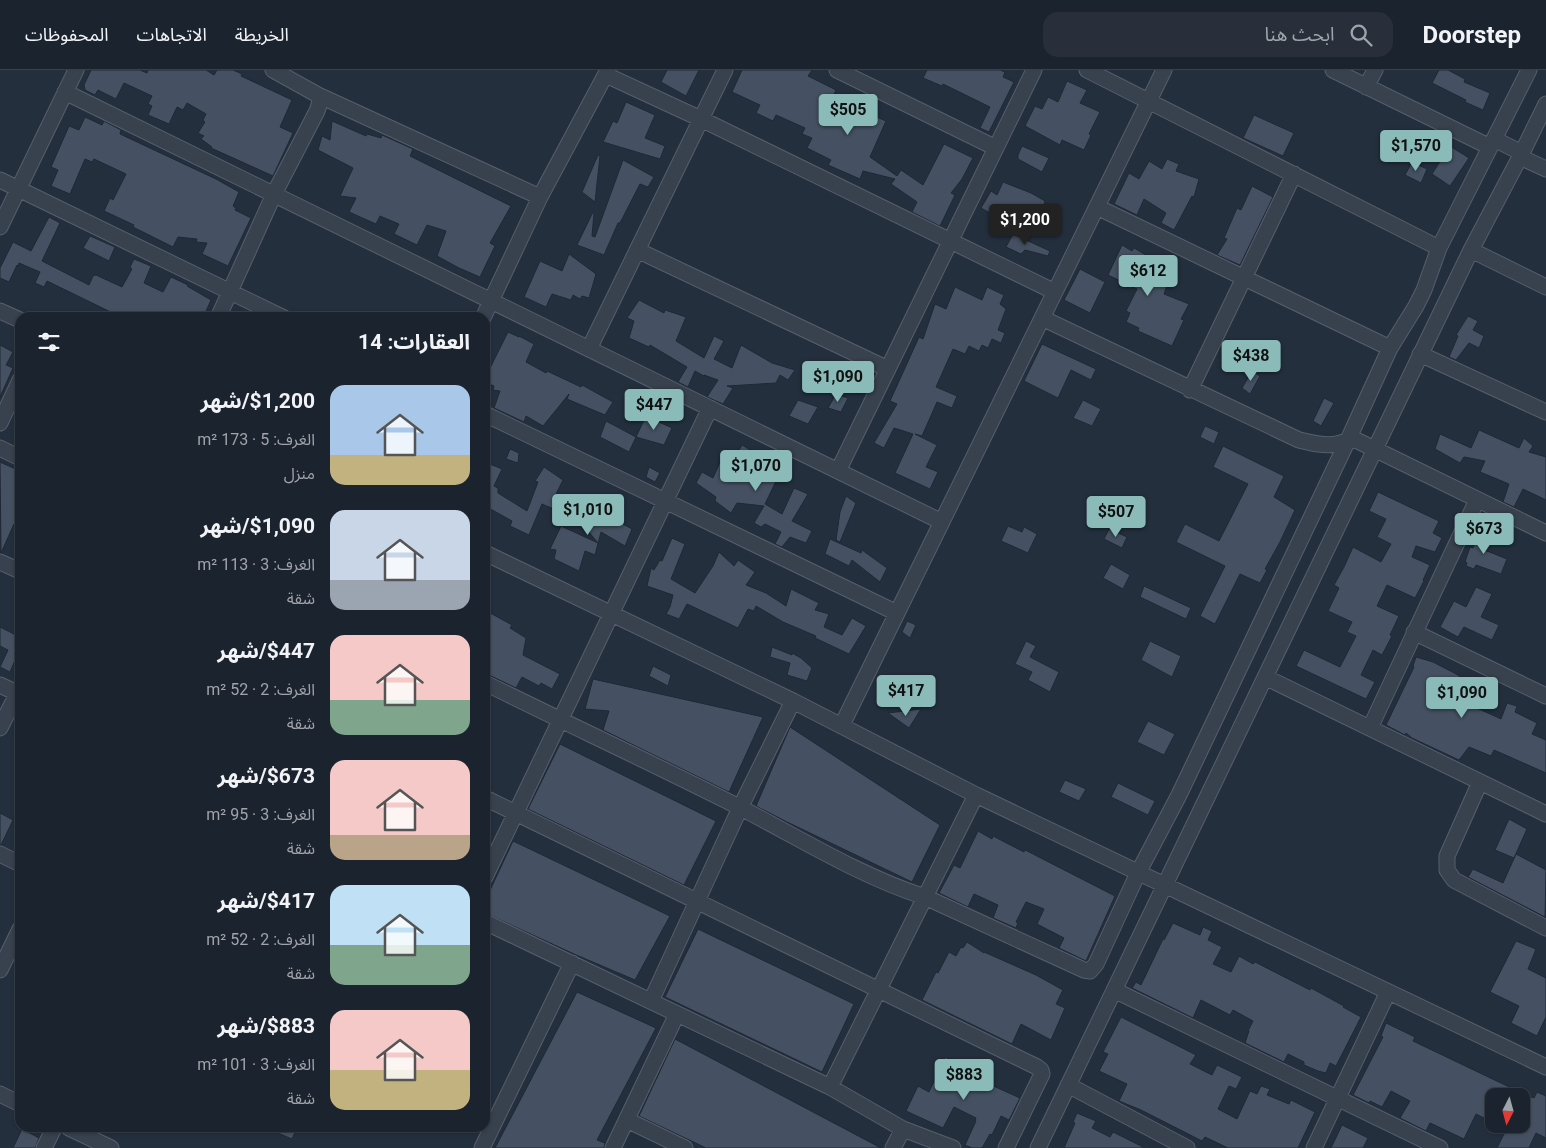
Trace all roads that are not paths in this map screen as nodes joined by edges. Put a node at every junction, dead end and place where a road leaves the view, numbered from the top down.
1 (76, 70) edge
2 (273, 70) edge
3 (725, 70) edge
4 (837, 70) edge
5 (1034, 70) edge
6 (1087, 70) edge
7 (1164, 70) edge
8 (1333, 70) edge
9 (1375, 70) edge
10 (1529, 70) edge
11 (607, 73) edge
12 (1366, 87) junction
13 (65, 92) junction
14 (318, 95) junction
15 (1149, 101) junction
16 (1546, 104) edge
17 (702, 119) junction
18 (1492, 143) junction
19 (996, 148) junction
20 (1521, 155) junction
21 (1546, 169) edge
22 (1294, 174) junction
23 (0, 180) edge
24 (18, 189) junction
25 (274, 194) junction
26 (540, 197) junction
27 (1097, 207) junction
28 (0, 227) edge
29 (950, 240) junction
30 (1439, 248) junction
31 (638, 250) junction
32 (1471, 250) junction
33 (1244, 278) junction
34 (1546, 287) edge
35 (230, 291) junction
36 (1055, 292) junction
37 (491, 300) junction
38 (0, 311) edge
39 (221, 312) edge
40 (272, 312) edge
41 (486, 312) edge
42 (15, 318) edge
43 (1042, 318) junction
44 (1390, 348) junction
45 (589, 349) junction
46 (1420, 354) junction
47 (888, 369) junction
48 (15, 390) edge
49 (1190, 390) junction
50 (710, 408) junction
51 (1546, 412) edge
52 (490, 416) edge
53 (0, 422) edge
54 (1348, 440) junction
55 (0, 448) edge
56 (1375, 448) junction
57 (15, 456) edge
58 (838, 471) junction
59 (1477, 500) junction
60 (665, 501) junction
61 (942, 522) junction
62 (1546, 533) edge
63 (490, 554) edge
64 (0, 562) edge
65 (15, 569) edge
66 (612, 613) junction
67 (898, 613) junction
68 (1414, 632) junction
69 (1265, 677) junction
70 (0, 685) edge
71 (490, 686) edge
72 (15, 690) edge
73 (1546, 696) edge
74 (15, 699) edge
75 (793, 701) junction
76 (560, 720) junction
77 (842, 725) junction
78 (0, 728) edge
79 (1370, 728) junction
80 (1480, 782) junction
81 (976, 795) junction
82 (490, 800) edge
83 (740, 808) junction
84 (516, 813) junction
85 (1546, 814) edge
86 (0, 854) edge
87 (15, 862) edge
88 (490, 867) edge
89 (1138, 873) junction
90 (1164, 885) junction
91 (924, 897) junction
92 (697, 901) junction
93 (490, 924) edge
94 (1546, 928) edge
95 (15, 939) edge
96 (572, 963) junction
97 (0, 970) edge
98 (878, 990) junction
99 (1114, 990) junction
100 (1388, 992) junction
101 (651, 1001) junction
102 (677, 1014) junction
103 (1546, 1067) edge
104 (1068, 1085) junction
105 (830, 1087) junction
106 (0, 1094) edge
107 (1338, 1098) junction
108 (15, 1102) edge
109 (627, 1120) junction
110 (903, 1128) junction
111 (52, 1132) edge
112 (77, 1132) edge
113 (490, 1132) edge
114 (490, 1132) edge
115 (44, 1148) edge
116 (111, 1148) edge
117 (482, 1148) edge
118 (613, 1148) edge
119 (685, 1148) edge
120 (893, 1148) edge
121 (953, 1148) edge
122 (1006, 1148) edge
123 (1038, 1148) edge
124 (1188, 1148) edge
125 (1314, 1148) edge
126 (1440, 1148) edge

1 - 13 street
2 - 14 street
3 - 17 street
4 - 19 street
5 - 19 street
6 - 15 street
7 - 15 street
8 - 12 street
9 - 12 street
10 - 18 street
11 - 17 street
11 - 26 street
12 - 18 street
13 - 24 street
13 - 25 street
14 - 25 street
14 - 26 street
15 - 22 street
15 - 27 street
16 - 20 street
17 - 29 street
17 - 31 street
18 - 20 street
18 - 30 street
19 - 29 street
20 - 21 street
20 - 32 street
22 - 30 street
22 - 33 street
23 - 24 street
24 - 28 street
24 - 35 street
25 - 35 street
25 - 37 street
26 - 37 street
27 - 33 street
27 - 36 street
29 - 36 street
29 - 47 street
30 - 44 street
31 - 45 street
31 - 47 street
32 - 34 street
32 - 46 street
33 - 44 street
33 - 49 street
35 - 39 street
35 - 40 street
36 - 43 street
37 - 41 street
37 - 45 street
38 - 42 street
43 - 49 street
43 - 61 street
44 - 54 street
45 - 50 street
46 - 51 street
46 - 56 street
47 - 58 street
48 - 53 street
49 - 54 street
50 - 58 street
50 - 60 street
52 - 60 street
54 - 56 street
54 - 89 street
55 - 57 street
56 - 59 street
56 - 69 street
58 - 61 street
59 - 62 street
59 - 68 street
60 - 66 street
60 - 67 street
61 - 67 street
63 - 66 street
64 - 65 street
66 - 75 street
66 - 76 street
67 - 77 street
68 - 73 street
68 - 79 street
69 - 79 street
69 - 90 street
70 - 72 street
71 - 76 street
74 - 78 street
75 - 77 street
75 - 83 street
76 - 83 street
76 - 84 street
77 - 81 street
79 - 80 street
80 - 85 street
80 - 94 street
81 - 89 street
81 - 91 street
82 - 84 street
83 - 91 street
83 - 92 street
84 - 88 street
84 - 92 street
86 - 87 street
89 - 90 street
89 - 91 street
90 - 99 street
90 - 100 street
91 - 98 street
92 - 98 street
92 - 101 street
93 - 96 street
95 - 97 street
96 - 101 street
96 - 113 street
98 - 105 street
98 - 122 street
99 - 104 street
99 - 107 street
100 - 103 street
100 - 107 street
101 - 102 street
102 - 105 street
102 - 109 street
104 - 123 street
104 - 124 street
105 - 110 street
106 - 108 street
107 - 125 street
107 - 126 street
109 - 118 street
109 - 119 street
110 - 120 street
110 - 121 street
111 - 115 street
112 - 116 street
114 - 117 street

